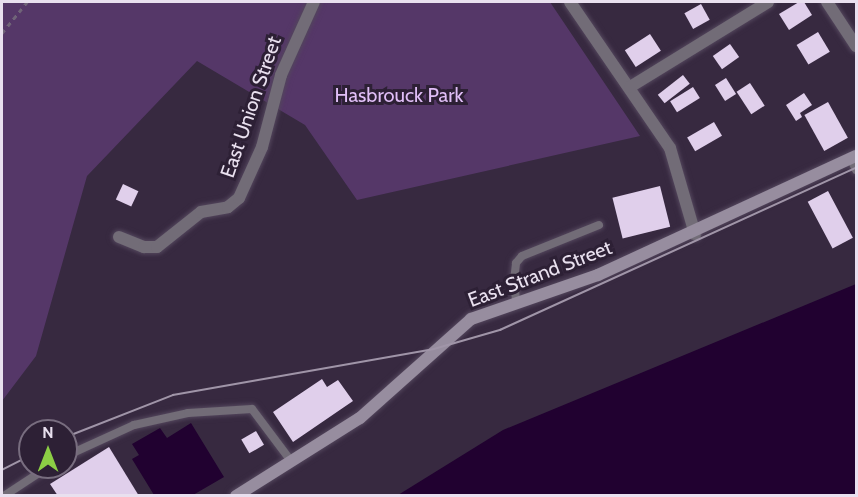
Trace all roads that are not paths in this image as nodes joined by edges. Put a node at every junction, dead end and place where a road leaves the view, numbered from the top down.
1 (314, 2) edge
2 (570, 2) edge
3 (768, 2) edge
4 (827, 2) edge
5 (856, 46) edge
6 (630, 87) junction
7 (855, 162) edge
8 (599, 225) dead end
9 (694, 234) junction
10 (119, 237) dead end
11 (516, 300) junction
12 (78, 451) edge
13 (291, 461) junction
14 (29, 479) edge
15 (4, 495) edge
16 (236, 495) edge

1 - 10 street, East Union Street
2 - 6 street
3 - 6 street
4 - 5 street
6 - 9 street
7 - 9 street, East Strand Street
8 - 11 lane
9 - 11 street, East Strand Street
11 - 13 street, East Strand Street
12 - 13 lane
13 - 16 street, East Strand Street
14 - 15 lane

